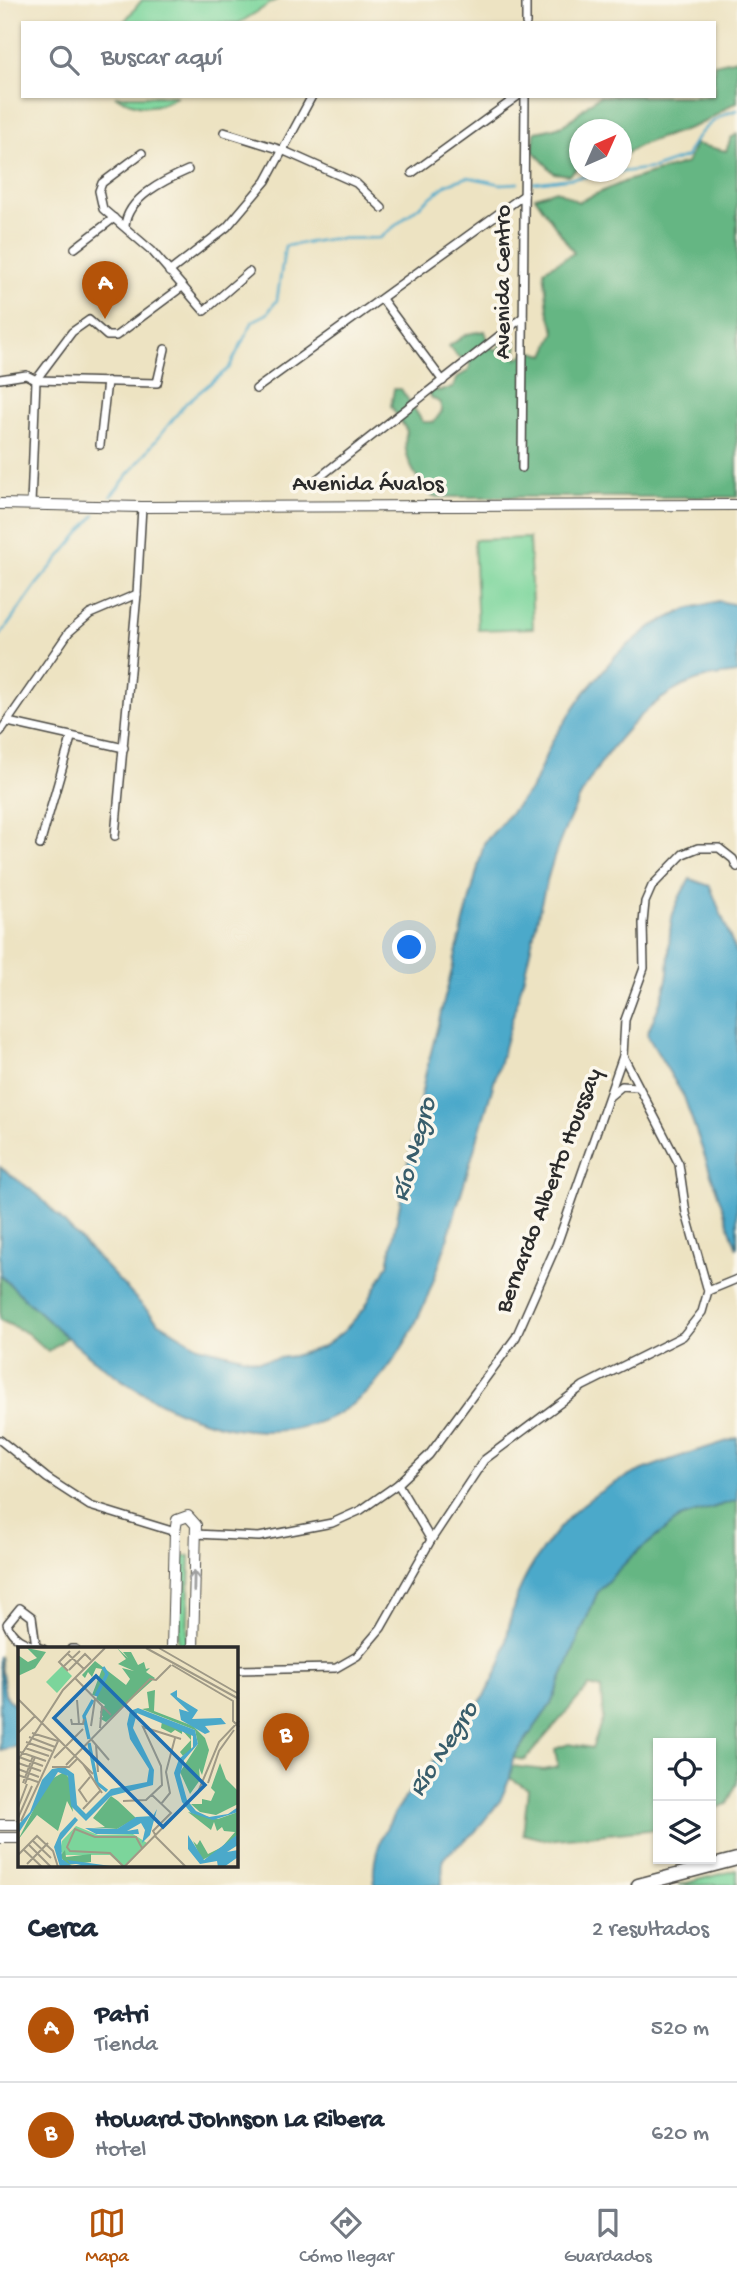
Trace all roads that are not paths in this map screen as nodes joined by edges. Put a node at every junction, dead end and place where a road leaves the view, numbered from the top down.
1 (526, 0) edge
2 (526, 21) edge
3 (312, 98) edge
4 (516, 98) edge
5 (525, 98) edge
6 (224, 132) dead end
7 (282, 150) junction
8 (142, 153) dead end
9 (188, 170) dead end
10 (412, 173) dead end
11 (524, 195) junction
12 (382, 208) dead end
13 (114, 218) junction
14 (125, 226) junction
15 (75, 248) dead end
16 (169, 272) junction
17 (249, 272) dead end
18 (182, 287) junction
19 (382, 299) junction
20 (523, 317) junction
21 (165, 349) dead end
22 (0, 379) edge
23 (36, 380) junction
24 (107, 381) junction
25 (443, 381) junction
26 (257, 389) dead end
27 (100, 445) dead end
28 (522, 468) dead end
29 (316, 480) dead end
30 (0, 504) edge
31 (31, 504) junction
32 (737, 505) edge
33 (142, 507) junction
34 (137, 594) junction
35 (8, 722) junction
36 (0, 732) edge
37 (71, 738) junction
38 (124, 748) junction
39 (116, 836) dead end
40 (40, 845) dead end
41 (737, 867) edge
42 (622, 1056) junction
43 (636, 1087) junction
44 (609, 1096) junction
45 (737, 1279) edge
46 (708, 1290) junction
47 (0, 1440) edge
48 (398, 1484) junction
49 (175, 1532) junction
50 (195, 1534) junction
51 (431, 1540) junction
52 (37, 1647) edge
53 (39, 1647) edge
54 (173, 1647) edge
55 (193, 1647) edge
56 (238, 1670) edge
57 (0, 1825) edge
58 (18, 1825) edge
59 (0, 1838) edge
60 (18, 1838) edge
61 (737, 1859) edge
62 (638, 1885) edge

1 - 2 street
3 - 7 street
4 - 10 street
5 - 11 street, Avenida Centro
6 - 7 street
7 - 12 street
7 - 16 street
8 - 13 street
9 - 14 street
11 - 19 street
11 - 20 street, Avenida Centro
13 - 14 street
13 - 15 street
14 - 16 street
16 - 18 street
17 - 18 street
18 - 23 street
19 - 25 street
19 - 26 street
20 - 25 street
20 - 28 street, Avenida Centro
21 - 24 street
22 - 23 street
23 - 24 street
23 - 31 street
24 - 27 street
25 - 29 street
30 - 31 street, Avenida Ávalos
31 - 33 street, Avenida Ávalos
32 - 33 street, Avenida Ávalos
33 - 34 street
34 - 35 street
34 - 38 street
35 - 36 street
35 - 37 street
37 - 38 street
37 - 40 street
38 - 39 street
41 - 42 street, Bernardo Alberto Houssay
42 - 43 street
42 - 44 street, Bernardo Alberto Houssay
43 - 44 street
43 - 46 street
44 - 48 street, Bernardo Alberto Houssay
45 - 46 street
46 - 51 street
47 - 49 street
48 - 50 street, Bernardo Alberto Houssay
48 - 51 street
49 - 50 street
49 - 50 street
49 - 54 street
55 -> 50 street
51 - 56 street
52 - 53 street
57 - 58 street
59 - 60 street
61 - 62 main road

